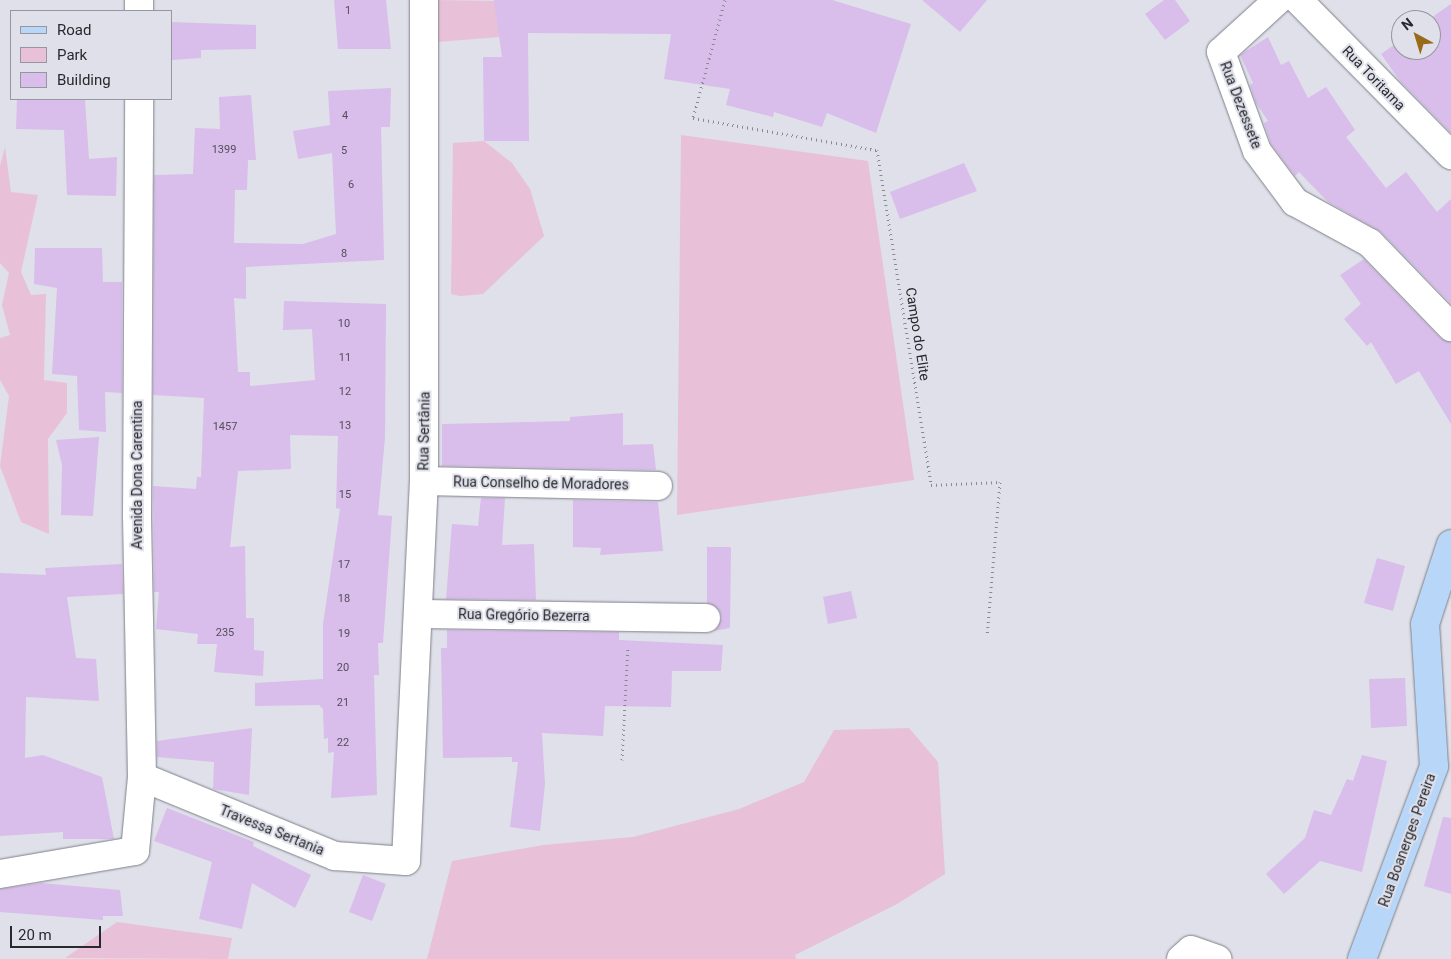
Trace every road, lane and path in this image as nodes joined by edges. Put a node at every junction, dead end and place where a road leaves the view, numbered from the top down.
1 (424, 0) edge
2 (725, 0) edge
3 (1278, 0) edge
4 (1298, 0) edge
5 (138, 100) edge
6 (1451, 155) edge
7 (1451, 327) edge
8 (424, 481) junction
9 (658, 486) dead end
10 (1451, 544) edge
11 (418, 614) junction
12 (630, 616) junction
13 (706, 618) dead end
14 (987, 636) dead end
15 (622, 760) dead end
16 (142, 777) junction
17 (406, 861) joint
18 (0, 874) edge
19 (1180, 959) edge
20 (1217, 959) edge
21 (1362, 959) edge

1 - 8 street, Rua Sertânia
2 - 14 path, Campo do Elite
3 - 7 street, Rua Dezessete
4 - 6 street, Rua Toritama
5 - 16 street, Avenida Dona Carentina
8 - 9 street, Rua Conselho de Moradores
8 - 11 street, Rua Sertânia
10 - 21 main road, Rua Boanerges Pereira
11 - 12 street, Rua Gregório Bezerra
11 - 17 street, Rua Sertânia
12 - 13 street, Rua Gregório Bezerra
12 - 15 path
16 - 17 street, Travessa Sertania
16 - 18 street, Avenida Dona Carentina
19 - 20 street

